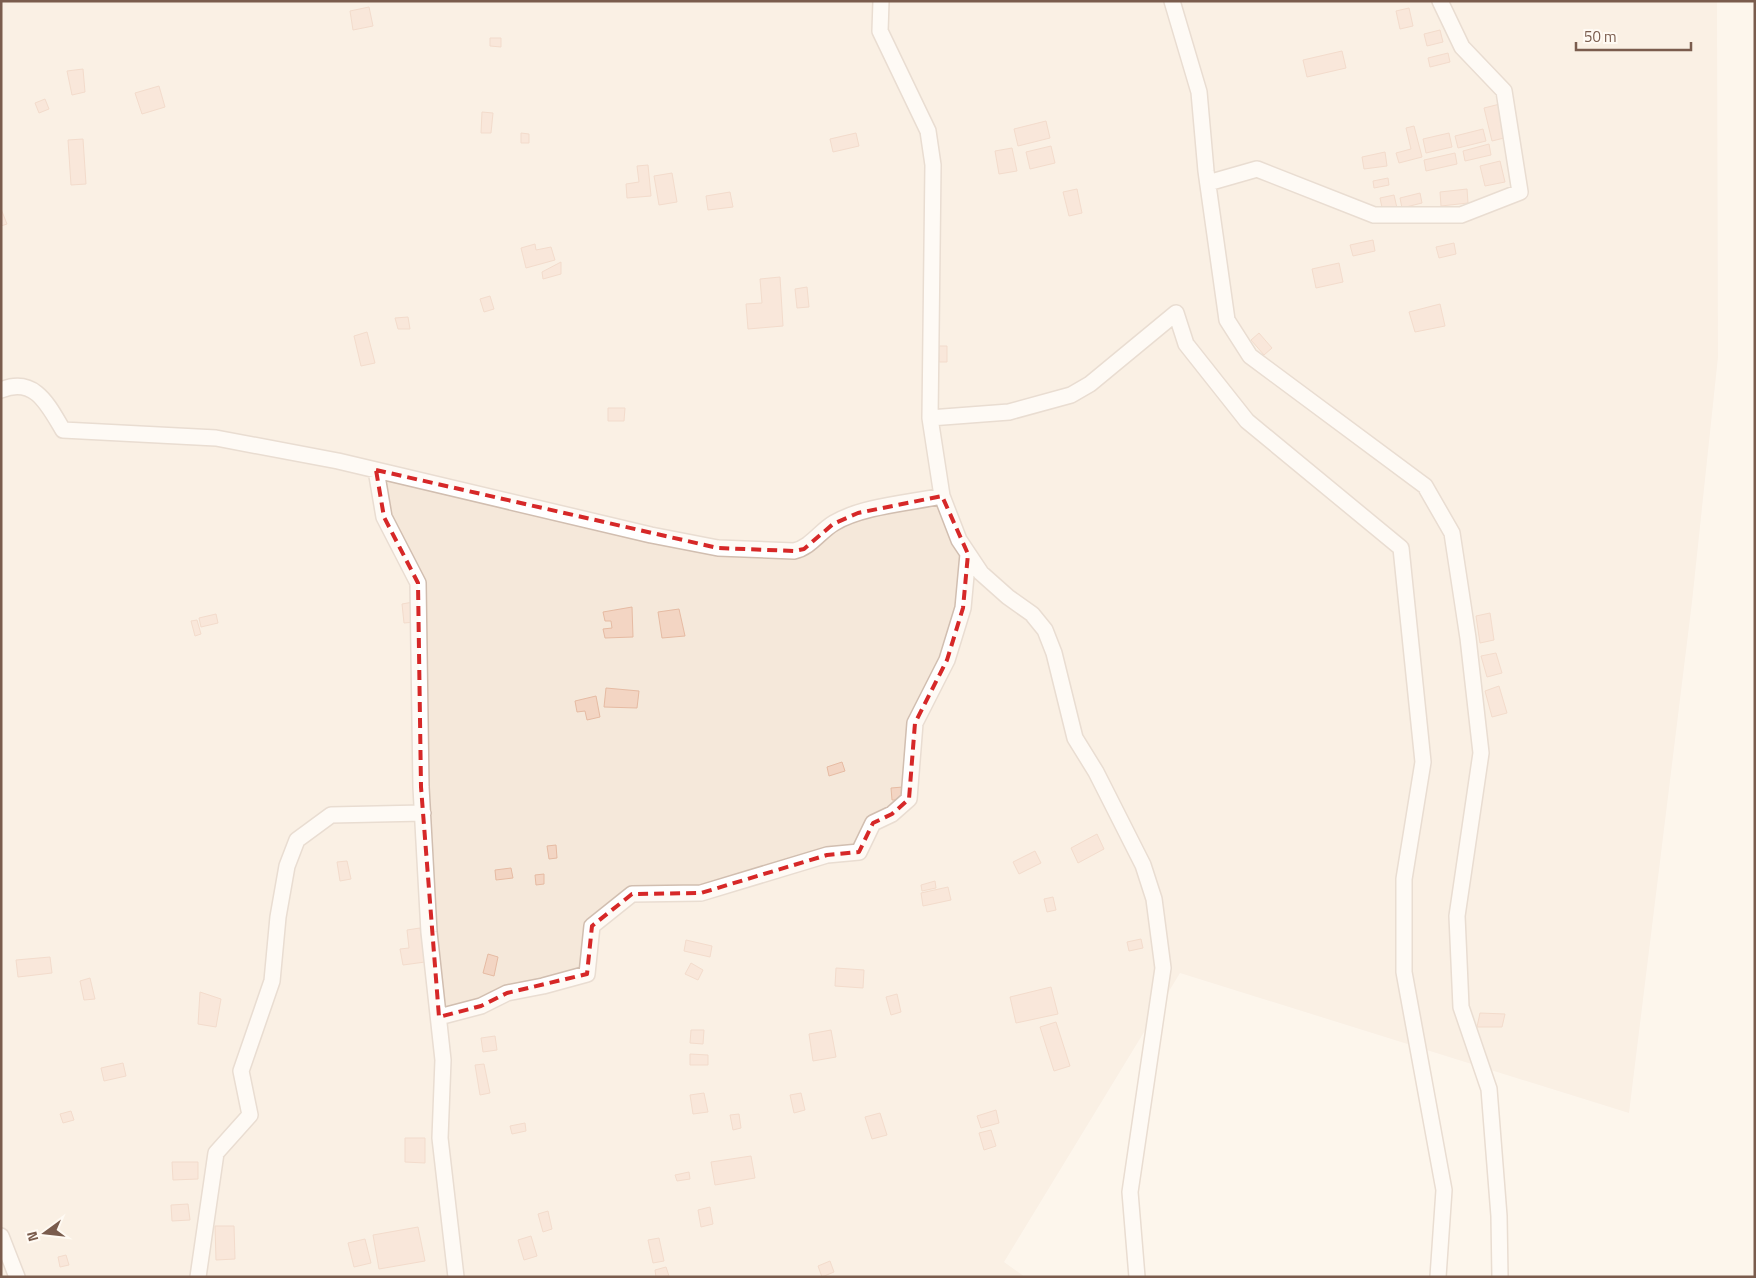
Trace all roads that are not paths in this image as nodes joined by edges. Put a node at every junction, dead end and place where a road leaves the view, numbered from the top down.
1 (881, 1) edge
2 (1172, 1) edge
3 (1440, 1) edge
4 (1208, 183) junction
5 (1, 390) edge
6 (930, 418) junction
7 (376, 470) junction
8 (942, 496) junction
9 (968, 554) junction
10 (423, 814) junction
11 (439, 1017) junction
12 (1, 1236) edge
13 (17, 1277) edge
14 (198, 1277) edge
15 (456, 1277) edge
16 (1137, 1277) edge
17 (1438, 1277) edge
18 (1500, 1277) edge

1 - 6 street
2 - 4 street
3 - 4 street
4 - 18 street
5 - 7 street
6 - 8 street
6 - 17 street
7 - 8 street
7 - 10 street
8 - 9 street
9 - 11 street
9 - 16 street
10 - 11 street
10 - 14 street
11 - 15 street
12 - 13 street

